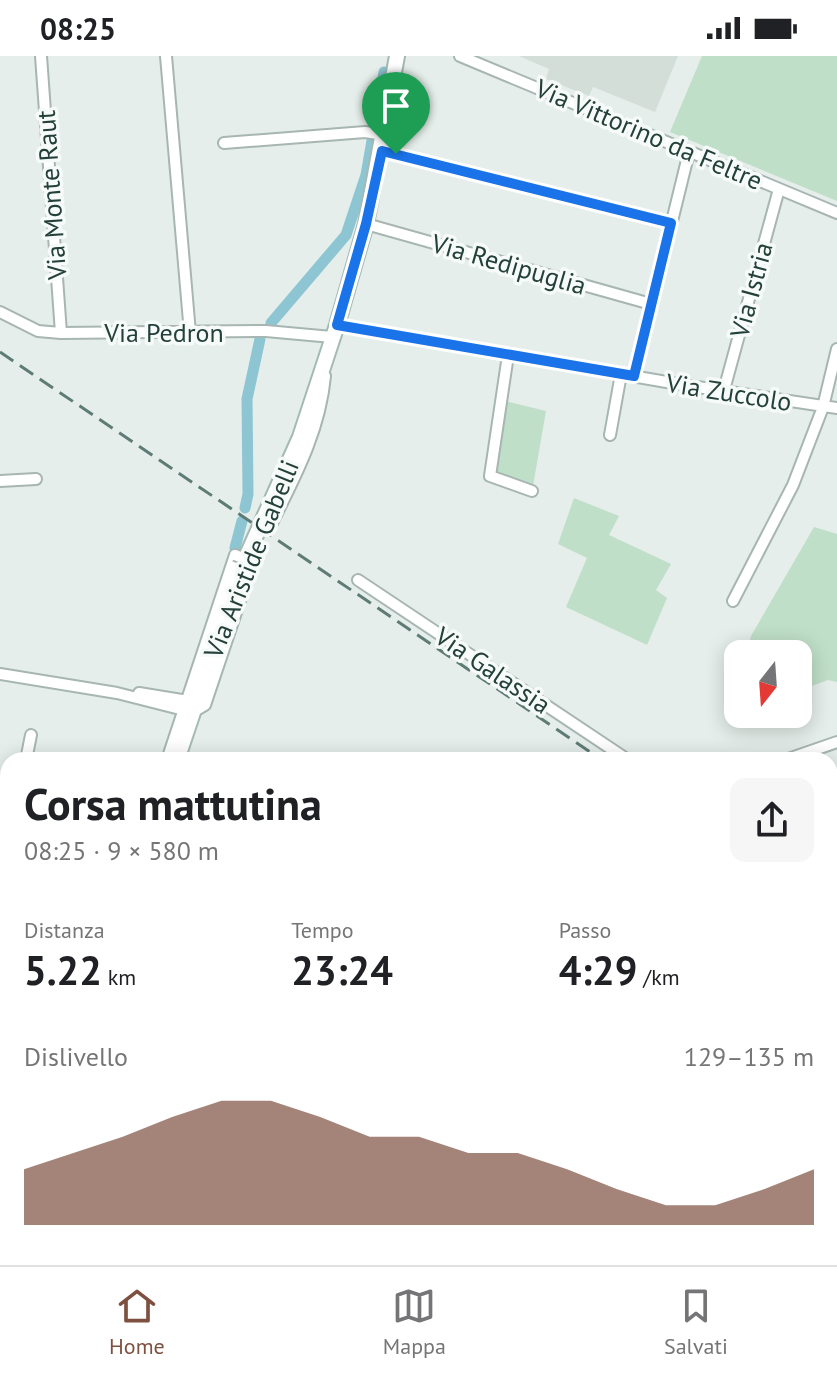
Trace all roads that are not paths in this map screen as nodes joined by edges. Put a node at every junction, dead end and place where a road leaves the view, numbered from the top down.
1 (41, 56) edge
2 (166, 56) edge
3 (397, 56) edge
4 (460, 56) edge
5 (376, 133) junction
6 (224, 143) dead end
7 (382, 151) junction
8 (689, 152) junction
9 (779, 189) junction
10 (837, 213) edge
11 (671, 223) junction
12 (366, 224) junction
13 (651, 304) junction
14 (0, 312) edge
15 (335, 331) junction
16 (61, 333) junction
17 (190, 333) junction
18 (837, 349) edge
19 (508, 355) junction
20 (326, 358) junction
21 (621, 374) junction
22 (634, 376) junction
23 (724, 390) junction
24 (823, 407) junction
25 (837, 408) edge
26 (610, 435) dead end
27 (36, 479) dead end
28 (0, 481) edge
29 (532, 491) dead end
30 (272, 523) dead end
31 (358, 580) dead end
32 (733, 601) dead end
33 (0, 674) edge
34 (190, 706) junction
35 (31, 735) dead end
36 (837, 742) edge
37 (28, 752) edge
38 (170, 752) edge
39 (179, 752) edge
40 (616, 752) edge
41 (808, 752) edge

1 - 16 street, Via Monte Raut
2 - 17 street
3 - 5 main road, Via Aristide Gabelli
4 - 8 street, Via Vittorino da Feltre
5 - 6 street
5 - 7 main road, Via Aristide Gabelli
7 - 11 street
7 - 12 main road, Via Aristide Gabelli
8 - 9 street, Via Vittorino da Feltre
8 - 11 street
9 - 10 street, Via Vittorino da Feltre
9 - 23 street, Via Istria
11 - 13 street
12 - 13 street, Via Redipuglia
12 - 15 main road, Via Aristide Gabelli
13 - 22 street
14 - 16 street, Via Pedron
15 - 17 street, Via Pedron
15 - 19 street, Via Zuccolo
15 - 20 main road, Via Aristide Gabelli
16 - 17 street, Via Pedron
18 - 24 street
19 - 21 street, Via Zuccolo
19 - 29 street
20 - 30 street, Via Aristide Gabelli
20 - 34 main road, Via Aristide Gabelli
21 - 22 street, Via Zuccolo
21 - 26 street
22 - 23 street, Via Zuccolo
23 - 24 street, Via Zuccolo
24 - 25 street, Via Zuccolo
24 - 32 street
27 - 28 street
31 - 40 street, Via Galassia
33 - 34 street
34 - 34 street, bridge
34 - 38 street
34 - 39 main road, Via Aristide Gabelli
35 - 37 street
36 - 41 street

